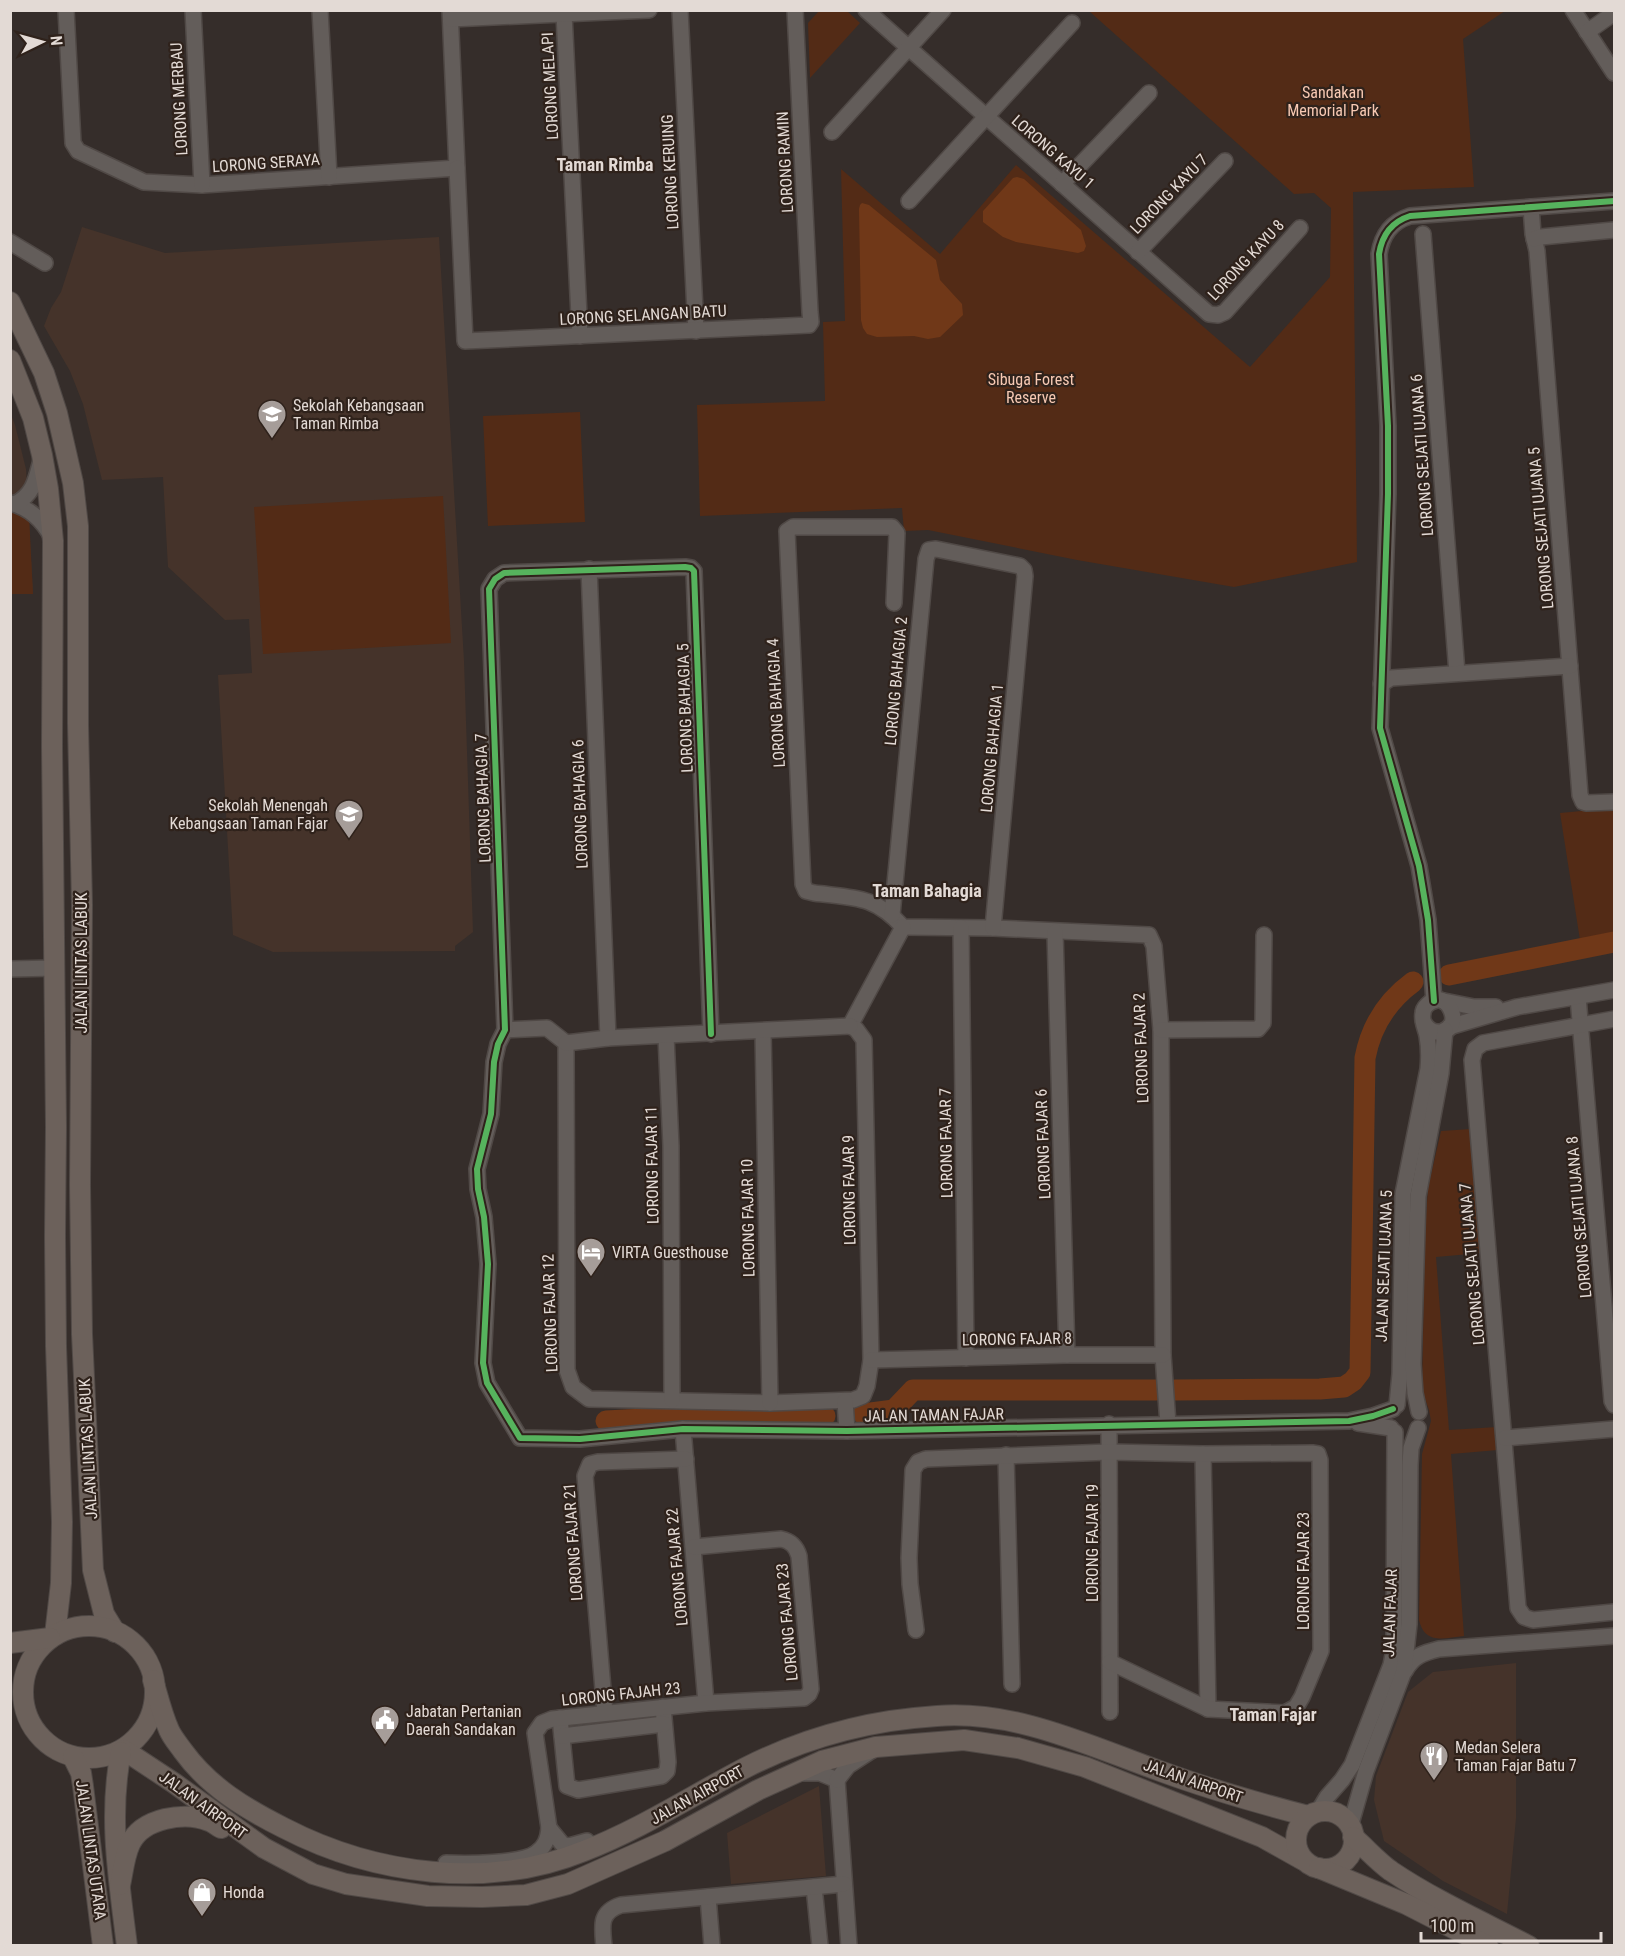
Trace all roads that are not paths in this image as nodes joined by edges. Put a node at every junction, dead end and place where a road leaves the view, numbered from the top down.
1 (66, 10) edge
2 (193, 10) edge
3 (320, 10) edge
4 (649, 10) edge
5 (680, 10) edge
6 (795, 10) edge
7 (866, 10) edge
8 (943, 10) edge
9 (1573, 10) edge
10 (1614, 13) edge
11 (564, 14) junction
12 (450, 15) edge
13 (1072, 23) dead end
14 (1587, 32) junction
15 (908, 49) junction
16 (1614, 73) edge
17 (1149, 93) dead end
18 (986, 117) junction
19 (832, 132) dead end
20 (1225, 161) dead end
21 (457, 168) junction
22 (329, 177) junction
23 (1062, 184) junction
24 (202, 185) junction
25 (909, 201) dead end
26 (1614, 201) edge
27 (1536, 206) junction
28 (1300, 228) dead end
29 (1614, 231) edge
30 (1423, 234) dead end
31 (10, 242) edge
32 (1538, 242) junction
33 (1138, 252) junction
34 (45, 263) dead end
35 (10, 302) edge
36 (810, 312) joint
37 (1218, 315) joint
38 (696, 331) junction
39 (580, 336) junction
40 (10, 360) edge
41 (42, 455) junction
42 (13, 503) edge
43 (53, 541) junction
44 (589, 569) junction
45 (1024, 570) joint
46 (504, 573) joint
47 (894, 603) dead end
48 (1382, 644) junction
49 (1570, 666) junction
50 (1456, 674) junction
51 (1406, 677) junction
52 (1380, 684) junction
53 (1380, 709) junction
54 (1614, 802) edge
55 (892, 915) junction
56 (903, 927) junction
57 (961, 928) junction
58 (993, 928) junction
59 (1055, 932) junction
60 (1264, 935) dead end
61 (55, 968) junction
62 (10, 969) edge
63 (1614, 990) edge
64 (1578, 997) junction
65 (1439, 1001) junction
66 (1517, 1007) junction
67 (1614, 1019) edge
68 (1423, 1021) junction
69 (1581, 1025) junction
70 (850, 1026) junction
71 (1447, 1029) junction
72 (505, 1030) junction
73 (1161, 1030) junction
74 (763, 1031) junction
75 (711, 1034) junction
76 (666, 1036) junction
77 (608, 1038) junction
78 (566, 1043) junction
79 (1067, 1355) junction
80 (1163, 1355) junction
81 (966, 1358) junction
82 (871, 1360) junction
83 (672, 1400) junction
84 (845, 1401) junction
85 (770, 1403) junction
86 (1614, 1405) edge
87 (1395, 1407) junction
88 (1419, 1412) junction
89 (1349, 1421) junction
90 (1109, 1424) junction
91 (1168, 1424) junction
92 (683, 1428) junction
93 (1418, 1428) junction
94 (1393, 1430) junction
95 (847, 1431) junction
96 (1614, 1433) edge
97 (1505, 1438) junction
98 (1109, 1452) junction
99 (1203, 1454) junction
100 (1006, 1455) junction
101 (686, 1460) junction
102 (694, 1547) junction
103 (1614, 1612) edge
104 (1409, 1624) junction
105 (916, 1630) dead end
106 (115, 1632) junction
107 (52, 1636) junction
108 (1614, 1636) edge
109 (10, 1643) edge
110 (1439, 1649) junction
111 (1110, 1662) junction
112 (1404, 1671) junction
113 (153, 1680) junction
114 (1012, 1684) dead end
115 (10, 1702) edge
116 (706, 1703) junction
117 (663, 1707) junction
118 (1208, 1709) junction
119 (1110, 1712) dead end
120 (605, 1713) junction
121 (560, 1718) junction
122 (664, 1724) junction
123 (32, 1726) junction
124 (562, 1736) junction
125 (876, 1747) junction
126 (122, 1751) junction
127 (74, 1757) junction
128 (797, 1773) junction
129 (837, 1780) junction
130 (701, 1792) junction
131 (1313, 1814) junction
132 (549, 1828) junction
133 (1352, 1832) junction
134 (336, 1851) junction
135 (1311, 1864) junction
136 (844, 1884) junction
137 (120, 1885) junction
138 (814, 1887) junction
139 (526, 1895) junction
140 (708, 1897) junction
141 (104, 1946) edge
142 (127, 1946) edge
143 (604, 1946) edge
144 (712, 1946) edge
145 (820, 1946) edge
146 (849, 1946) edge
147 (1488, 1946) edge
148 (1529, 1946) edge

1 - 24 street, LORONG SERAYA
2 - 24 street, LORONG MERBAU
3 - 22 street
4 - 11 street, LORONG MELAPI
5 - 38 street, LORONG KERUING
6 - 36 street, LORONG RAMIN
7 - 15 street, LORONG KAYU 1
8 - 15 street
9 - 14 street
10 - 14 street
11 - 12 street, LORONG MELAPI
11 - 39 street, LORONG MELAPI
12 - 21 street
13 - 18 street
14 - 16 street
15 - 18 street, LORONG KAYU 1
15 - 19 street
17 - 23 street
18 - 23 street, LORONG KAYU 1
18 - 25 street
20 - 33 street, LORONG KAYU 7
21 - 22 street, LORONG SERAYA
21 - 39 street, LORONG SELANGAN BATU
22 - 24 street, LORONG SERAYA
23 - 33 street, LORONG KAYU 1
26 - 27 street
27 - 32 street, LORONG SEJATI UJANA 5
27 - 48 street
28 - 37 street, LORONG KAYU 8
29 - 32 street
30 - 50 street, LORONG SEJATI UJANA 6
31 - 34 street
32 - 49 street, LORONG SEJATI UJANA 5
33 - 37 street, LORONG KAYU 1
35 - 106 main road, JALAN LINTAS LABUK
36 - 38 street, LORONG SELANGAN BATU
38 - 39 street, LORONG SELANGAN BATU
40 - 41 main road, JALAN LINTAS LABUK
41 - 42 street
41 - 43 main road, JALAN LINTAS LABUK
42 - 43 street
43 - 61 main road, JALAN LINTAS LABUK
44 - 46 street, LORONG BAHAGIA 5
44 - 75 street, LORONG BAHAGIA 5
44 - 77 street, LORONG BAHAGIA 6
45 - 55 street, LORONG BAHAGIA 2
45 - 58 street, LORONG BAHAGIA 1
46 - 72 street, LORONG BAHAGIA 7
47 - 55 street, LORONG BAHAGIA 4
48 - 51 street
48 - 52 street
49 - 50 street
49 - 54 street, LORONG SEJATI UJANA 5
50 - 51 street
51 - 52 street
51 - 53 street
52 - 53 street
53 - 65 street
55 - 56 street
56 - 57 street, LORONG FAJAR 2
56 - 70 street
57 - 58 street, LORONG FAJAR 2
57 - 81 street, LORONG FAJAR 7
58 - 59 street, LORONG FAJAR 2
59 - 73 street, LORONG FAJAR 2
59 - 79 street, LORONG FAJAR 6
60 - 73 street
61 - 62 street
61 - 107 main road, JALAN LINTAS LABUK
63 - 64 street
64 - 66 street
64 - 69 street, LORONG SEJATI UJANA 8
65 - 66 street
65 - 68 street
65 - 71 street
66 - 71 street
67 - 69 street, LORONG SEJATI UJANA 7
68 - 71 street
68 - 87 street, JALAN SEJATI UJANA 5
69 - 86 street, LORONG SEJATI UJANA 8
69 - 97 street, LORONG SEJATI UJANA 7
70 - 74 street
70 - 82 street, LORONG FAJAR 9
71 - 88 street, JALAN SEJATI UJANA 5
72 - 78 street
72 - 92 street, JALAN TAMAN FAJAR
73 - 80 street, LORONG FAJAR 2
74 - 75 street
74 - 85 street, LORONG FAJAR 10
75 - 76 street
76 - 77 street
76 - 83 street, LORONG FAJAR 11
77 - 78 street
78 - 83 street, LORONG FAJAR 12
79 - 80 street, LORONG FAJAR 8
79 - 81 street, LORONG FAJAR 8
80 - 91 street, LORONG FAJAR 2
81 - 82 street, LORONG FAJAR 8
82 - 84 street
83 - 85 street, LORONG FAJAR 12
84 - 85 street, LORONG FAJAR 12
84 - 95 street
87 - 88 street
87 - 89 street
87 - 94 street
88 - 93 street
89 - 91 street, JALAN TAMAN FAJAR
89 - 94 street
90 - 91 street, JALAN TAMAN FAJAR
90 - 95 street, JALAN TAMAN FAJAR
90 - 98 street, LORONG FAJAR 19
92 - 95 street, JALAN TAMAN FAJAR
92 - 101 street, LORONG FAJAR 22
93 - 94 street
93 - 104 street, JALAN FAJAR
94 - 131 street, JALAN FAJAR
96 - 97 street
97 - 103 street, LORONG SEJATI UJANA 7
98 - 99 street, LORONG FAJAR 23
98 - 100 street, LORONG FAJAR 23
98 - 111 street, LORONG FAJAR 19
99 - 118 street
99 - 118 street, LORONG FAJAR 23
100 - 105 street, LORONG FAJAR 23
100 - 114 street
101 - 102 street, LORONG FAJAR 22
101 - 120 street, LORONG FAJAR 21
102 - 116 street, LORONG FAJAR 22
102 - 116 street, LORONG FAJAR 23
104 - 110 street
104 - 112 street, JALAN FAJAR
106 - 107 main road
106 - 113 main road
107 - 109 main road
107 - 123 main road
108 - 110 street
110 - 112 street
111 - 118 street
111 - 119 street, LORONG FAJAR 19
112 - 133 street, JALAN FAJAR
113 - 126 main road
113 - 134 main road, JALAN AIRPORT
115 - 123 main road
116 - 117 street, LORONG FAJAH 23
117 - 120 street, LORONG FAJAH 23
117 - 122 street
120 - 121 street, LORONG FAJAH 23
121 - 124 street
121 - 132 street, LORONG FAJAH 23
122 - 124 street
122 - 124 street
123 - 127 main road
125 - 128 main road, JALAN AIRPORT
125 - 129 street
125 - 135 main road, JALAN AIRPORT
126 - 127 main road
126 - 137 main road, JALAN LINTAS UTARA
126 - 139 main road, JALAN AIRPORT
127 - 141 main road, JALAN LINTAS UTARA
128 - 129 street
128 - 139 main road, JALAN AIRPORT
129 - 136 street
130 - 131 main road, JALAN AIRPORT
130 - 132 street
130 - 134 main road, JALAN AIRPORT
131 - 133 main road
131 - 135 main road
132 - 134 street
133 - 135 main road
133 - 148 main road
135 - 147 main road, JALAN AIRPORT
136 - 138 street
136 - 146 street
137 - 139 main road
137 - 142 main road, JALAN LINTAS UTARA
138 - 140 street
138 - 145 street
140 - 143 street
140 - 144 street

